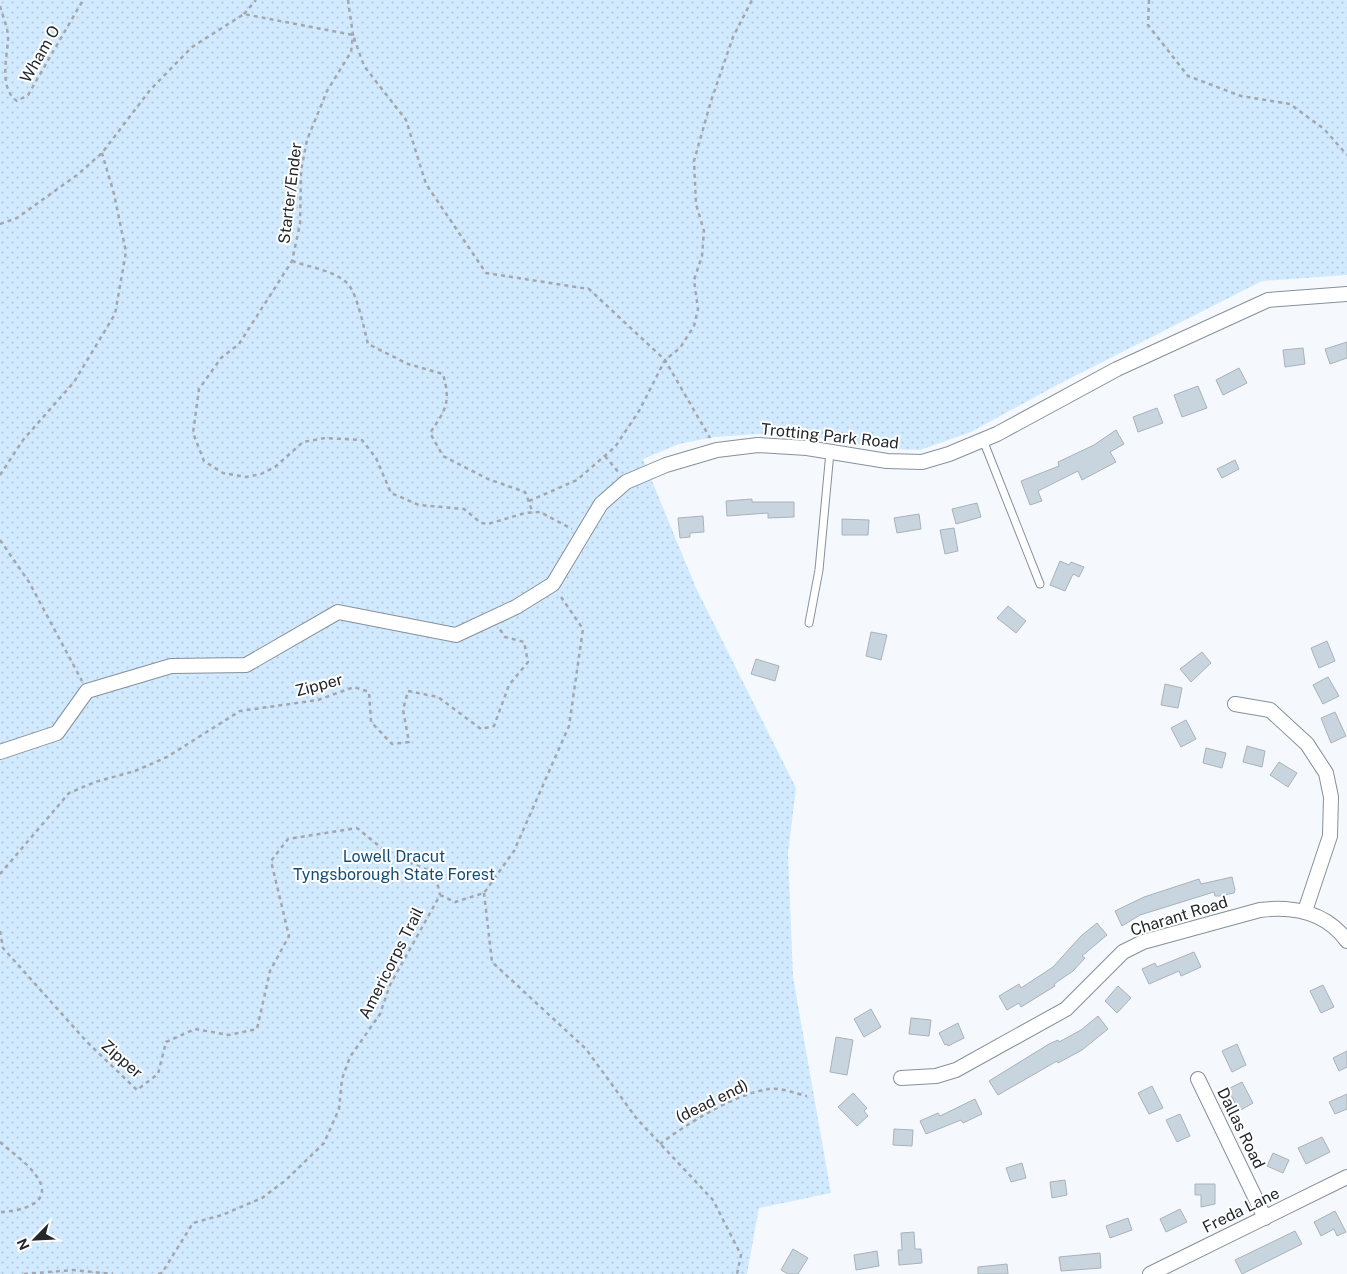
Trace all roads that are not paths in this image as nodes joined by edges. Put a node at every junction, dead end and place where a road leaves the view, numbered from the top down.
1 (1347, 294) edge
2 (983, 440) junction
3 (830, 452) junction
4 (1040, 584) dead end
5 (809, 623) dead end
6 (1235, 704) dead end
7 (0, 752) edge
8 (1305, 911) junction
9 (1347, 941) edge
10 (900, 1078) dead end
11 (1198, 1079) dead end
12 (1347, 1177) edge
13 (1266, 1218) junction
14 (1150, 1274) edge

1 - 2 street, Trotting Park Road
2 - 3 street, Trotting Park Road
2 - 4 lane
3 - 5 lane
3 - 7 street, Trotting Park Road
6 - 8 street
8 - 9 street, Charant Road
8 - 10 street, Charant Road
11 - 13 street, Dallas Road
12 - 13 street, Freda Lane
13 - 14 street, Freda Lane

